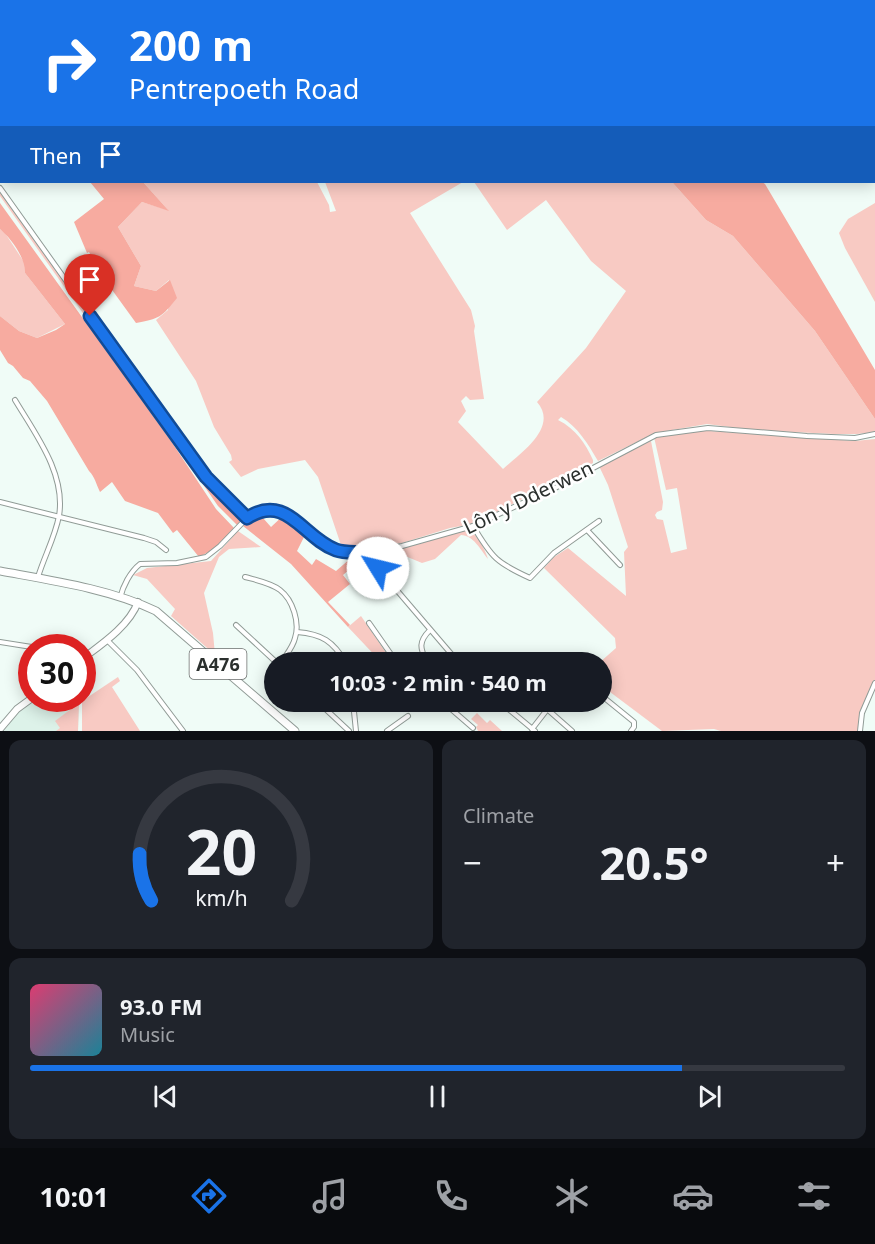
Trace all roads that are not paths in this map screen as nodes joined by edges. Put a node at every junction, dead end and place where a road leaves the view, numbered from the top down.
1 (0, 188) edge
2 (15, 400) dead end
3 (875, 434) edge
4 (0, 502) edge
5 (59, 517) junction
6 (247, 518) junction
7 (599, 520) dead end
8 (474, 526) junction
9 (587, 530) junction
10 (166, 550) dead end
11 (365, 553) junction
12 (620, 565) dead end
13 (0, 571) edge
14 (245, 576) dead end
15 (37, 578) junction
16 (120, 598) junction
17 (138, 602) junction
18 (369, 623) dead end
19 (236, 625) dead end
20 (430, 630) junction
21 (297, 632) junction
22 (107, 640) junction
23 (0, 642) edge
24 (18, 645) edge
25 (96, 648) edge
26 (267, 652) edge
27 (287, 652) edge
28 (339, 652) edge
29 (389, 652) edge
30 (423, 652) edge
31 (449, 652) edge
32 (875, 683) edge
33 (612, 704) edge
34 (18, 708) edge
35 (329, 712) edge
36 (354, 712) edge
37 (455, 712) edge
38 (512, 712) edge
39 (546, 712) edge
40 (549, 712) edge
41 (408, 716) dead end
42 (473, 728) dead end
43 (0, 729) edge
44 (533, 730) edge
45 (183, 731) edge
46 (295, 731) edge
47 (349, 731) edge
48 (356, 731) edge
49 (387, 731) edge
50 (573, 731) edge
51 (631, 731) edge
52 (860, 731) edge

1 - 6 street
2 - 5 street
3 - 8 street, Lôn y Dderwen
4 - 5 street
5 - 10 street
5 - 15 street
6 - 11 street, Lôn y Dderwen
6 - 16 street, Lôn y Dderwen
7 - 9 street
8 - 9 street
8 - 11 street, Lôn y Dderwen
9 - 12 street
11 - 20 street
13 - 15 main road, A476
14 - 21 street
15 - 16 main road, A476
16 - 17 main road, A476
17 - 22 street
17 - 46 main road, A476
18 - 29 street
19 - 26 street
20 - 30 street
20 - 31 street
21 - 27 street
21 - 28 street
22 - 25 street
22 - 45 street
23 - 24 street
32 - 52 street
33 - 51 street
34 - 43 street
35 - 47 street
36 - 48 street
37 - 42 street
38 - 44 street
39 - 44 street
40 - 50 street
41 - 49 street

